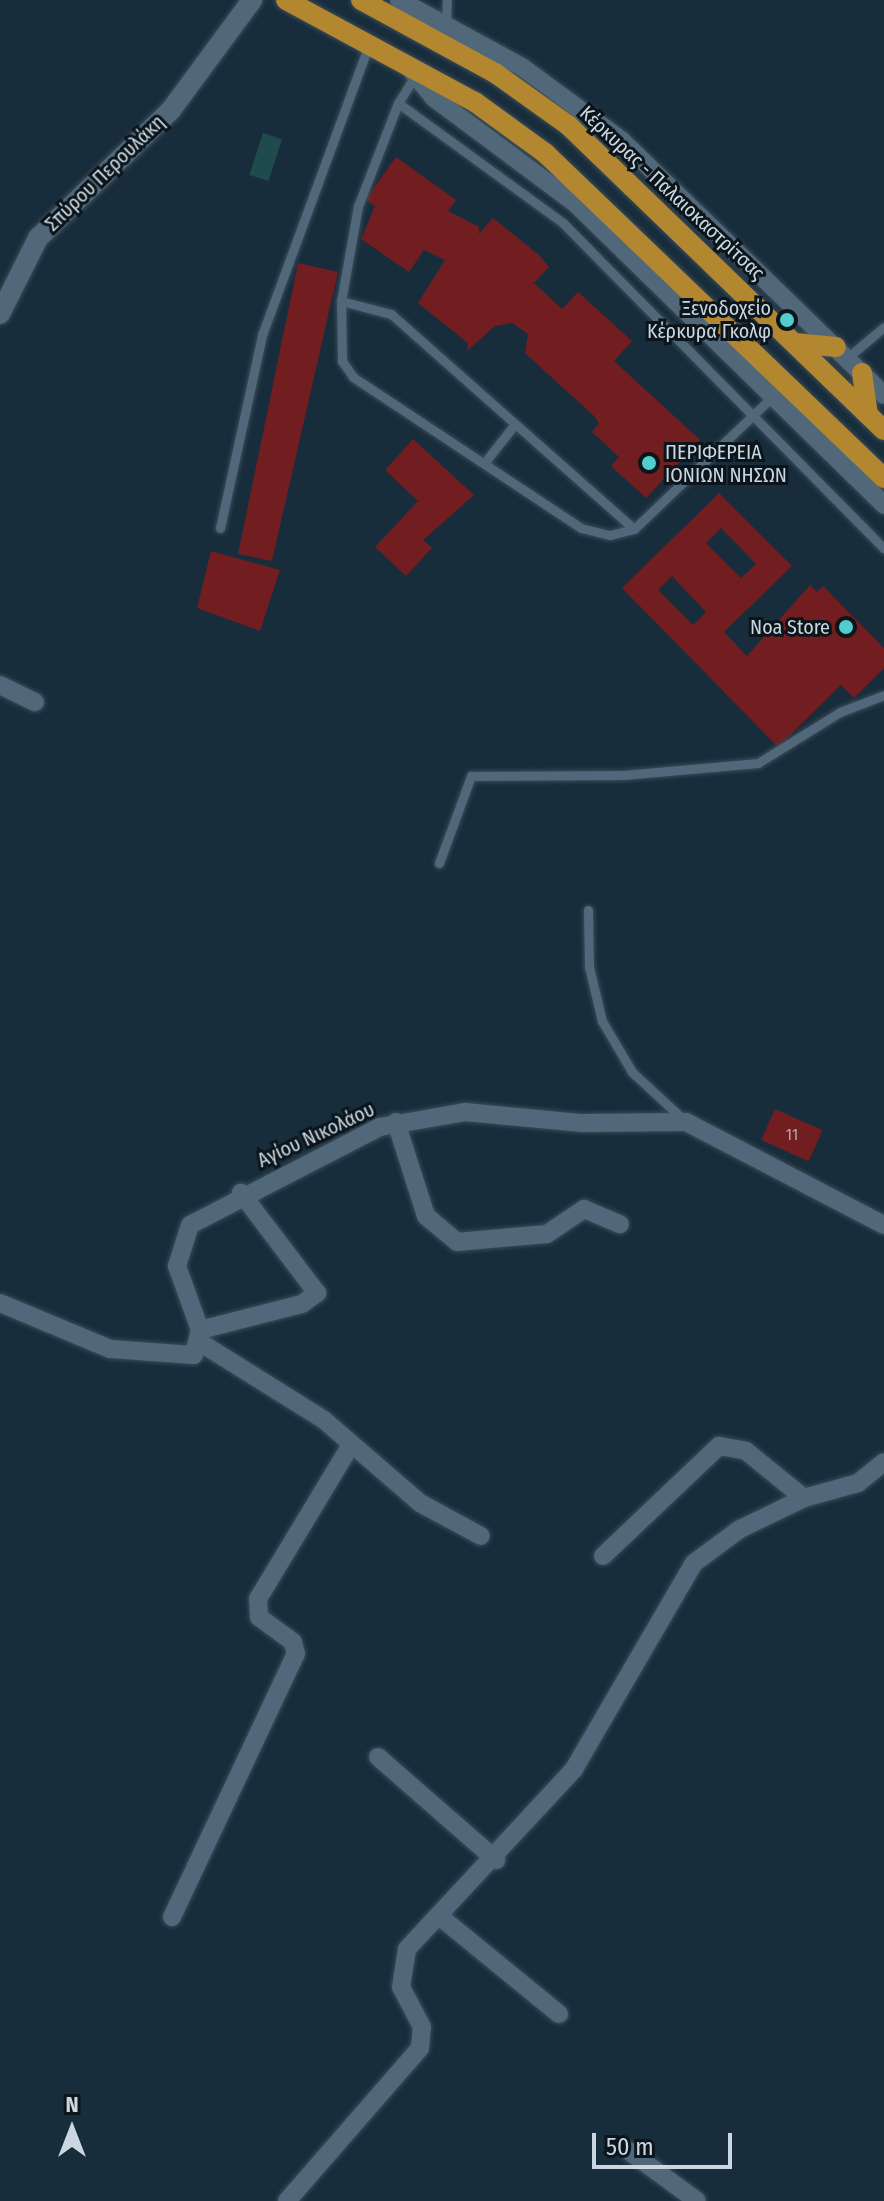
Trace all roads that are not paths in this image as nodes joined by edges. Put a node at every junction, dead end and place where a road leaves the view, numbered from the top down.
1 (252, 0) edge
2 (286, 0) edge
3 (361, 0) edge
4 (399, 0) edge
5 (447, 0) edge
6 (446, 24) junction
7 (369, 44) junction
8 (411, 70) junction
9 (398, 103) junction
10 (341, 301) junction
11 (0, 314) edge
12 (884, 327) edge
13 (795, 343) junction
14 (842, 353) junction
15 (862, 373) junction
16 (884, 395) edge
17 (770, 396) junction
18 (806, 403) junction
19 (751, 415) junction
20 (868, 415) junction
21 (515, 424) junction
22 (884, 430) edge
23 (485, 462) junction
24 (884, 478) edge
25 (884, 505) edge
26 (220, 528) dead end
27 (634, 529) junction
28 (884, 548) edge
29 (0, 685) edge
30 (884, 695) edge
31 (35, 702) dead end
32 (439, 863) dead end
33 (588, 910) dead end
34 (396, 1122) junction
35 (686, 1122) junction
36 (241, 1193) junction
37 (620, 1224) dead end
38 (884, 1225) edge
39 (0, 1303) edge
40 (201, 1336) junction
41 (351, 1445) junction
42 (884, 1462) edge
43 (804, 1498) junction
44 (481, 1536) dead end
45 (603, 1556) dead end
46 (378, 1757) dead end
47 (496, 1860) junction
48 (439, 1916) junction
49 (172, 1917) dead end
50 (559, 2014) dead end
51 (629, 2151) dead end
52 (287, 2201) edge
53 (697, 2201) edge

1 - 11 street, Σπύρου Περουλάκη
2 - 7 main road
3 - 13 main road, Κέρκυρας - Παλαιοκαστρίτσας
4 - 6 street
5 - 6 lane
6 - 14 street
7 - 8 main road
7 - 26 lane
8 - 9 lane
8 - 17 street
8 - 18 main road
9 - 10 lane
9 - 19 lane
10 - 21 lane
10 - 23 lane
12 - 14 lane
13 - 14 main road
13 - 20 main road, Κέρκυρας - Παλαιοκαστρίτσας
14 - 15 street
15 - 16 street
15 - 20 main road
17 - 18 lane
17 - 19 lane
17 - 25 street
18 - 24 main road
19 - 27 lane
19 - 28 lane
20 - 22 main road, Κέρκυρας - Παλαιοκαστρίτσας
21 - 23 lane
21 - 27 lane
23 - 27 lane
29 - 31 street
30 - 32 lane
33 - 35 lane
34 - 35 street, Αγίου Νικολάου
34 - 36 street, Αγίου Νικολάου
34 - 37 street
35 - 38 street, Αγίου Νικολάου
36 - 40 street, Αγίου Νικολάου
36 - 40 street
39 - 40 street
40 - 41 street
41 - 44 street
41 - 49 street
42 - 43 street
43 - 45 street
43 - 47 street
46 - 47 street
47 - 48 street
48 - 50 street
48 - 52 street
51 - 53 street

